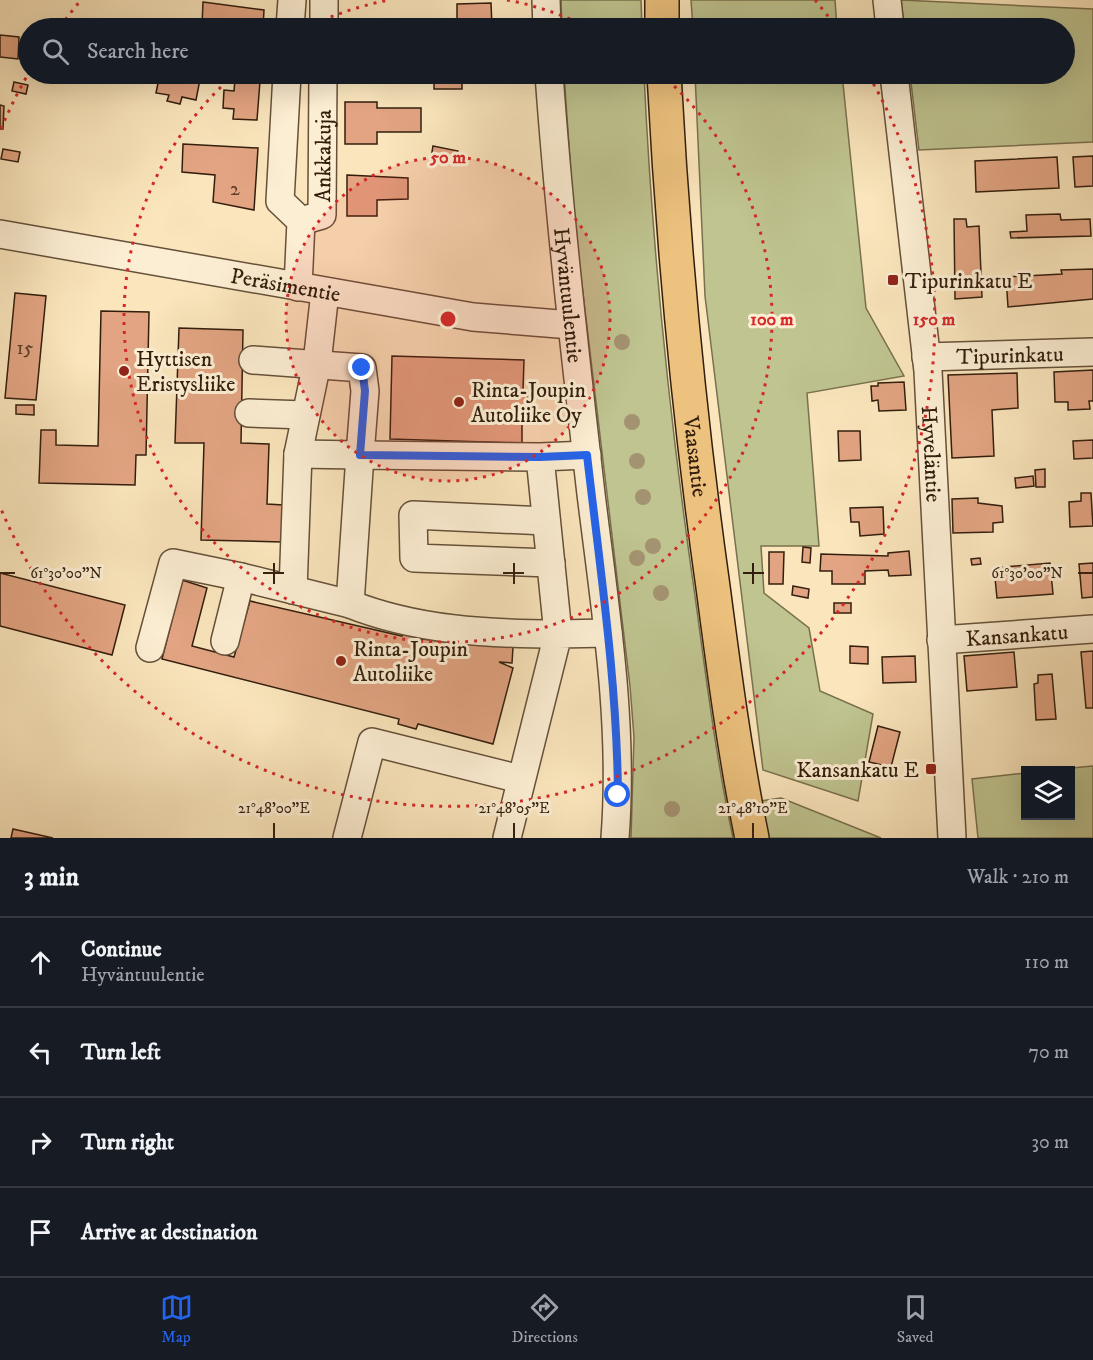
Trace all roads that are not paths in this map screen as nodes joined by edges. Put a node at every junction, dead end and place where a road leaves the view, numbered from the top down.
1 (292, 0) edge
2 (324, 0) edge
3 (546, 0) edge
4 (662, 0) edge
5 (887, 0) edge
6 (291, 18) edge
7 (324, 18) edge
8 (547, 18) edge
9 (662, 18) edge
10 (889, 18) edge
11 (286, 84) edge
12 (323, 84) edge
13 (550, 84) edge
14 (665, 84) edge
15 (895, 84) edge
16 (301, 221) junction
17 (0, 234) edge
18 (298, 287) junction
19 (325, 292) junction
20 (571, 325) junction
21 (1093, 352) edge
22 (926, 357) junction
23 (253, 360) dead end
24 (316, 363) junction
25 (249, 413) dead end
26 (305, 415) junction
27 (298, 454) junction
28 (360, 455) junction
29 (587, 455) junction
30 (540, 457) junction
31 (546, 521) junction
32 (551, 563) junction
33 (241, 578) junction
34 (293, 591) junction
35 (350, 604) junction
36 (1093, 629) edge
37 (608, 633) junction
38 (558, 634) junction
39 (941, 640) junction
40 (225, 641) dead end
41 (150, 648) dead end
42 (520, 779) junction
43 (347, 838) edge
44 (507, 838) edge
45 (615, 838) edge
46 (752, 838) edge
47 (952, 838) edge

1 - 6 street
2 - 7 street
3 - 8 street
4 - 9 main road
5 - 10 street
11 - 16 street, Ankkakuja
12 - 16 street, Ankkakuja
13 - 20 street, Hyväntuulentie
14 - 46 main road, Vaasantie
15 - 22 street, Hyveläntie
16 - 18 street, Ankkakuja
17 - 18 street, Peräsimentie
18 - 19 street, Peräsimentie
19 - 20 street, Peräsimentie
19 - 24 street
20 - 29 street, Hyväntuulentie
21 - 22 street, Tipurinkatu
22 - 39 street, Hyveläntie
23 - 24 street
24 - 26 street
24 - 28 street
25 - 26 street
26 - 27 street
27 - 28 street
27 - 34 street
28 - 30 street
28 - 35 street
29 - 30 street
29 - 37 street, Hyväntuulentie
30 - 31 street
31 - 32 street
31 - 32 street
32 - 38 street
33 - 34 street
33 - 40 street
33 - 41 street
34 - 35 street
35 - 38 street
36 - 39 street, Kansankatu
37 - 38 street
37 - 45 street, Hyväntuulentie
38 - 42 street
39 - 47 street, Hyveläntie
42 - 43 street
42 - 44 street

